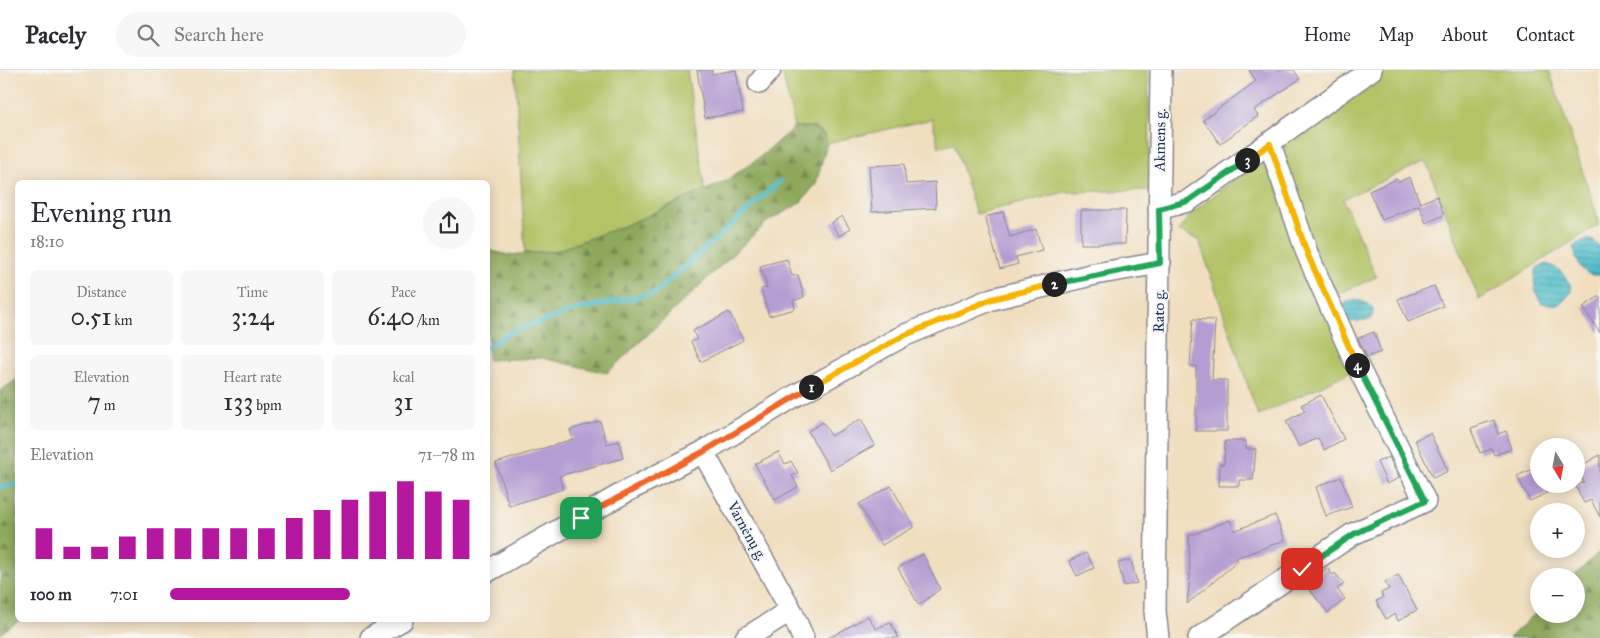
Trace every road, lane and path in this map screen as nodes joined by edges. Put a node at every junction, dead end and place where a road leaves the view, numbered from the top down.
1 (1161, 70) edge
2 (1370, 70) edge
3 (1270, 144) junction
4 (1159, 209) junction
5 (1160, 263) junction
6 (703, 452) junction
7 (490, 570) edge
8 (791, 610) junction
9 (398, 622) edge
10 (370, 638) edge
11 (746, 638) edge
12 (803, 638) edge
13 (1158, 638) edge
14 (1199, 638) edge

1 - 4 street, Akmens g.
2 - 3 street
3 - 4 street
3 - 14 street
4 - 5 street, Rato g.
5 - 6 street
5 - 13 street, Rato g.
6 - 7 street
6 - 8 street, Varnėnų g.
8 - 11 street
8 - 12 street, Varnėnų g.
9 - 10 street

